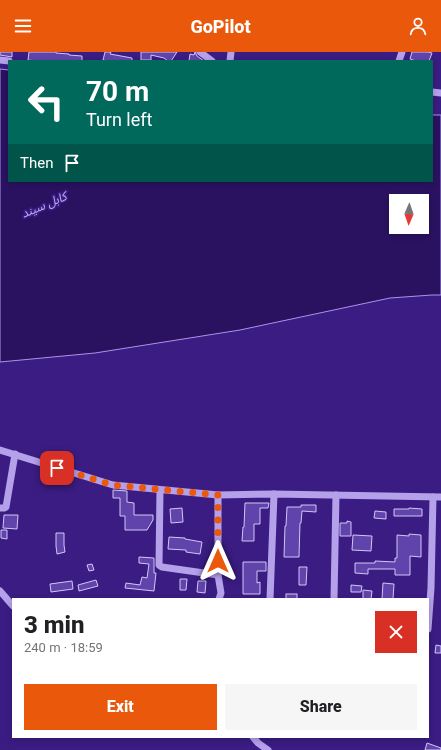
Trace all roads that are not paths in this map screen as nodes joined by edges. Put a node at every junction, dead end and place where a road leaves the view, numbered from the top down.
1 (200, 52) edge
2 (211, 60) edge
3 (0, 450) edge
4 (14, 454) junction
5 (160, 490) junction
6 (274, 494) junction
7 (218, 495) junction
8 (336, 495) junction
9 (437, 497) edge
10 (0, 508) edge
11 (218, 575) junction
12 (0, 591) edge
13 (219, 598) edge
14 (270, 598) edge
15 (334, 598) edge
16 (12, 605) edge
17 (429, 615) edge
18 (254, 738) edge
19 (268, 750) edge

1 - 2 street
3 - 4 street
4 - 5 street
4 - 10 street
5 - 7 street
5 - 11 street
6 - 7 street
6 - 8 street
6 - 14 street
7 - 11 street
8 - 9 street
8 - 15 street
9 - 17 street
11 - 13 street
12 - 16 street
18 - 19 street

